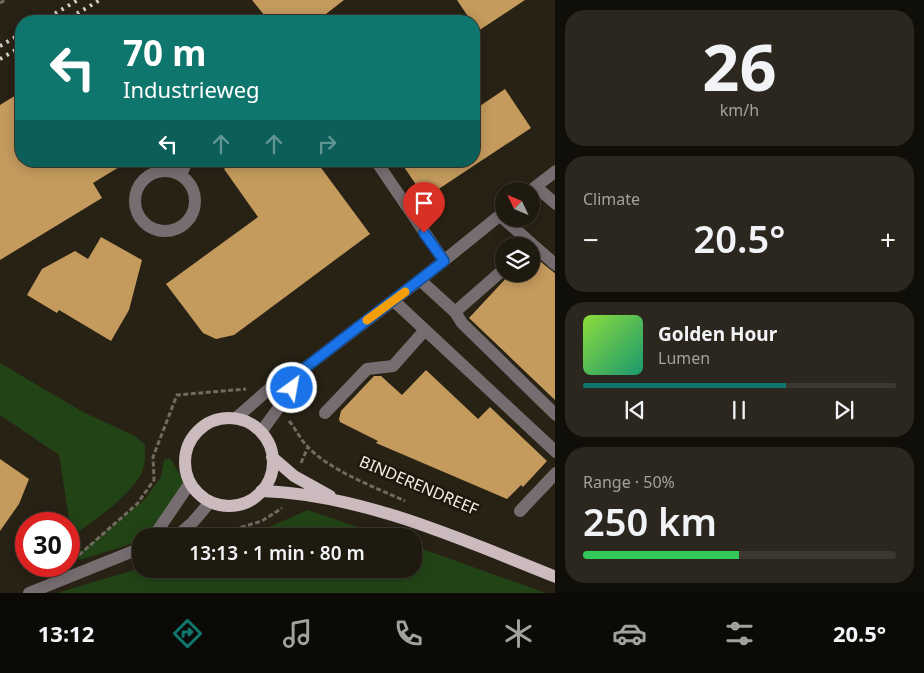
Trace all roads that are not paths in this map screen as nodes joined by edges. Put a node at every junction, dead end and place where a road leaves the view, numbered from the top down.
1 (184, 167) edge
2 (380, 167) edge
3 (555, 171) edge
4 (181, 175) junction
5 (540, 183) edge
6 (540, 194) edge
7 (555, 204) edge
8 (495, 222) edge
9 (515, 228) edge
10 (523, 237) edge
11 (540, 252) edge
12 (444, 261) junction
13 (555, 265) edge
14 (495, 277) edge
15 (420, 280) junction
16 (394, 300) junction
17 (455, 312) junction
18 (425, 330) junction
19 (297, 374) junction
20 (325, 413) dead end
21 (555, 415) edge
22 (236, 418) junction
23 (261, 432) junction
24 (555, 452) edge
25 (272, 457) junction
26 (555, 472) edge
27 (190, 483) junction
28 (261, 491) junction
29 (339, 501) junction
30 (210, 502) junction
31 (520, 511) dead end
32 (159, 528) edge
33 (187, 528) edge
34 (132, 552) edge
35 (555, 577) edge
36 (30, 593) edge

1 - 4 street
2 - 12 street
3 - 5 street
4 - 4 street
6 - 7 street
8 - 12 street
9 - 10 street
11 - 13 street
12 - 15 street
14 - 17 street
15 - 16 street
15 - 17 street
16 - 18 street
16 - 19 street
17 - 21 street
18 - 20 street
18 - 24 street
19 - 22 street
19 - 23 street
22 - 23 main road
22 - 27 main road
23 - 25 main road
25 - 28 main road
25 - 29 main road
26 - 31 street
27 - 30 main road
27 - 32 street
28 - 29 main road
28 - 30 main road
29 - 35 main road
30 - 33 street
34 - 36 street

